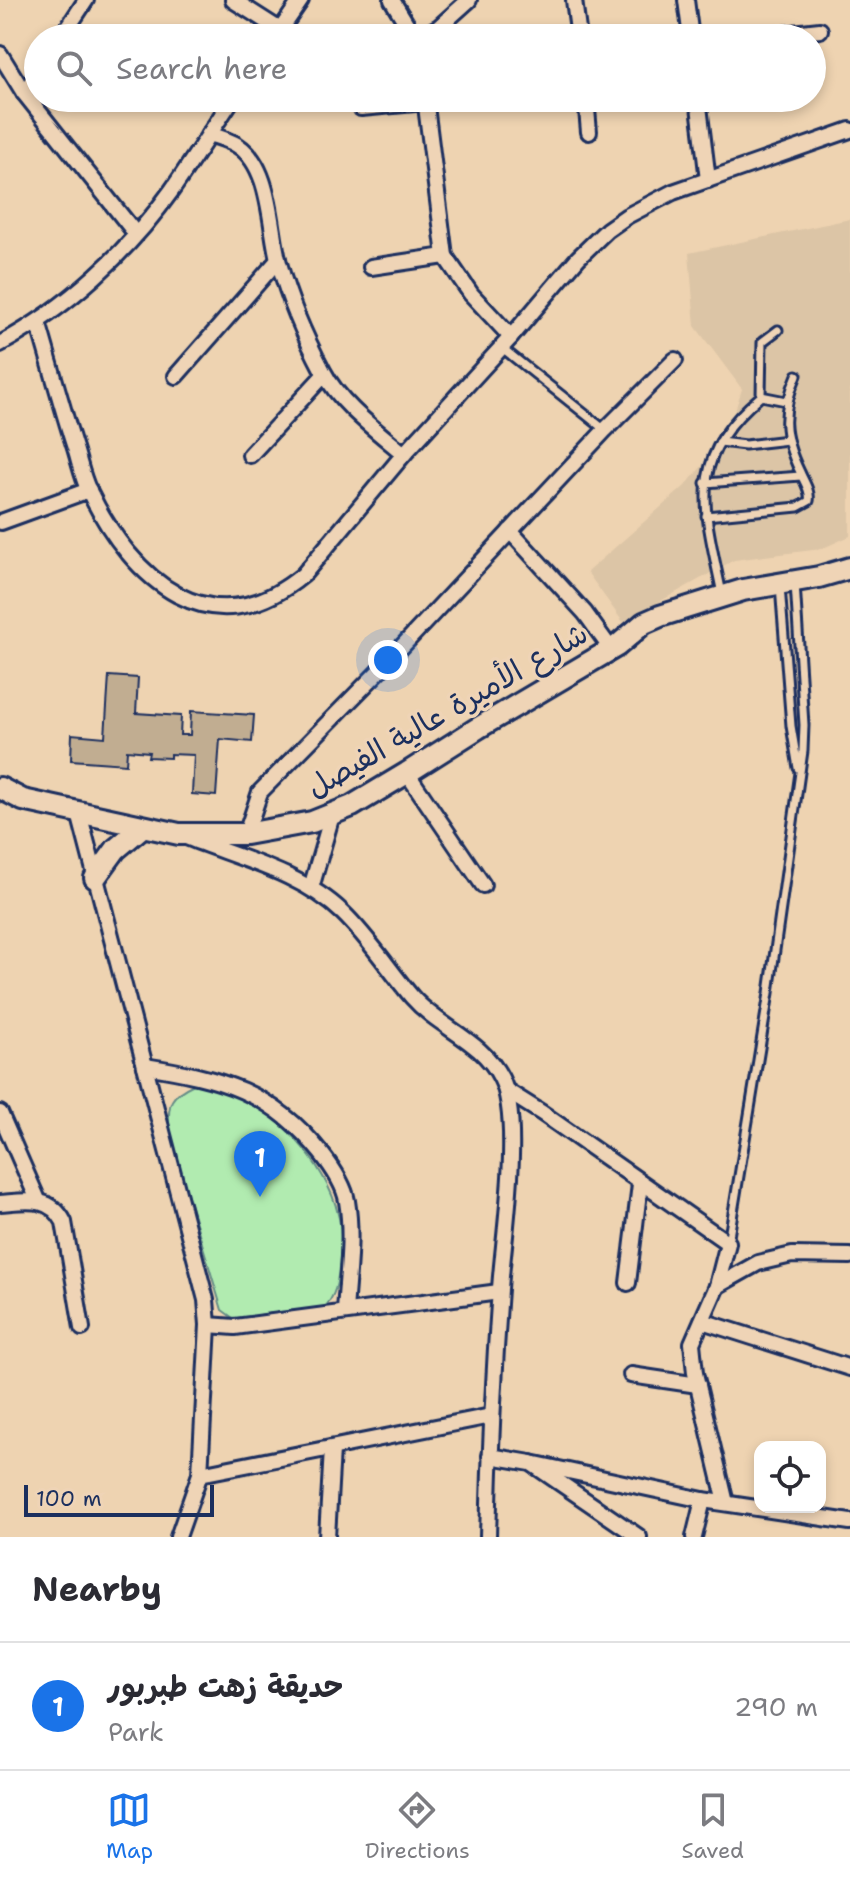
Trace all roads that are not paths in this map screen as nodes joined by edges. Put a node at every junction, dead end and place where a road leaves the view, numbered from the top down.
1 (86, 0) edge
2 (233, 0) edge
3 (301, 0) edge
4 (392, 0) edge
5 (469, 0) edge
6 (574, 0) edge
7 (686, 0) edge
8 (70, 24) edge
9 (264, 24) edge
10 (284, 24) edge
11 (408, 24) edge
12 (442, 24) edge
13 (577, 24) edge
14 (689, 24) edge
15 (0, 54) edge
16 (24, 93) edge
17 (39, 112) edge
18 (224, 112) edge
19 (427, 112) edge
20 (587, 112) edge
21 (700, 112) edge
22 (850, 130) edge
23 (589, 132) dead end
24 (209, 134) junction
25 (708, 180) junction
26 (136, 234) junction
27 (445, 256) junction
28 (278, 260) junction
29 (371, 267) dead end
30 (38, 322) junction
31 (778, 330) dead end
32 (506, 342) junction
33 (0, 344) edge
34 (675, 360) dead end
35 (324, 375) junction
36 (797, 375) dead end
37 (176, 376) dead end
38 (761, 396) junction
39 (786, 401) junction
40 (605, 430) junction
41 (788, 440) junction
42 (720, 442) junction
43 (404, 454) junction
44 (250, 455) dead end
45 (801, 476) junction
46 (705, 483) junction
47 (89, 490) junction
48 (706, 516) junction
49 (1, 522) edge
50 (510, 531) junction
51 (850, 568) edge
52 (787, 582) junction
53 (722, 596) junction
54 (614, 648) junction
55 (407, 773) junction
56 (800, 778) junction
57 (0, 788) edge
58 (23, 800) junction
59 (0, 804) edge
60 (79, 813) junction
61 (332, 815) junction
62 (141, 828) junction
63 (179, 834) junction
64 (246, 834) junction
65 (95, 878) junction
66 (483, 885) dead end
67 (311, 888) junction
68 (145, 1066) junction
69 (507, 1091) junction
70 (0, 1113) edge
71 (640, 1184) junction
72 (38, 1200) junction
73 (0, 1203) edge
74 (728, 1243) junction
75 (850, 1256) edge
76 (628, 1283) dead end
77 (717, 1286) junction
78 (499, 1292) junction
79 (345, 1312) junction
80 (702, 1321) junction
81 (208, 1325) junction
82 (82, 1328) dead end
83 (850, 1368) edge
84 (631, 1375) dead end
85 (698, 1385) junction
86 (491, 1416) junction
87 (332, 1449) junction
88 (490, 1456) junction
89 (531, 1463) junction
90 (200, 1474) junction
91 (703, 1500) junction
92 (726, 1503) junction
93 (850, 1522) edge
94 (178, 1537) edge
95 (327, 1537) edge
96 (488, 1537) edge
97 (639, 1537) edge
98 (694, 1537) edge

1 - 8 street
2 - 9 street
3 - 10 street
4 - 11 street
5 - 12 street
6 - 13 street
7 - 14 street
15 - 16 street
17 - 26 street
18 - 24 street
19 - 27 street
20 - 23 street
21 - 25 street
22 - 25 street
24 - 26 street
24 - 28 street
25 - 32 street
26 - 30 street
27 - 29 street
27 - 32 street
28 - 35 street
28 - 37 street
30 - 33 street
30 - 47 street
31 - 38 lane
32 - 40 lane
32 - 43 street
34 - 40 street
35 - 43 street
35 - 44 street
36 - 39 lane
38 - 39 lane
38 - 42 lane
39 - 41 lane
40 - 50 street
41 - 42 lane
41 - 45 lane
42 - 46 lane
43 - 47 street
45 - 46 lane
45 - 48 lane
46 - 48 lane
47 - 49 street
48 - 53 lane
50 - 54 street
50 - 64 street
51 - 52 street, شارع الأميرة عالية الفيصل
52 - 53 street, شارع الأميرة عالية الفيصل
52 - 56 lane
52 - 56 lane
53 - 54 street, شارع الأميرة عالية الفيصل
54 - 55 street, شارع الأميرة عالية الفيصل
55 - 61 street, شارع الأميرة عالية الفيصل
55 - 66 street
56 - 74 lane
57 - 58 street, شارع الأميرة عالية الفيصل
58 - 59 street, شارع الأميرة عالية الفيصل
58 - 60 street, شارع الأميرة عالية الفيصل
60 - 62 street, شارع الأميرة عالية الفيصل
60 - 65 street
61 - 64 street, شارع الأميرة عالية الفيصل
61 - 67 street
62 - 63 street, شارع الأميرة عالية الفيصل
62 - 65 street
63 - 64 street, شارع الأميرة عالية الفيصل
63 - 67 street
65 - 68 street
67 - 69 street
68 - 79 street
68 - 81 street
69 - 71 street
69 - 78 street
70 - 72 street
71 - 74 street
71 - 76 street
72 - 73 street
72 - 82 street
74 - 77 street
75 - 77 street
77 - 80 street
78 - 79 street
78 - 86 street
79 - 81 street
80 - 83 street
80 - 85 street
81 - 90 street
84 - 85 street
85 - 92 street
86 - 87 street
86 - 88 street
87 - 90 street
87 - 95 street
88 - 89 street
88 - 96 street
89 - 91 street
89 - 97 street
90 - 94 street
91 - 92 street
91 - 98 street
92 - 93 street

